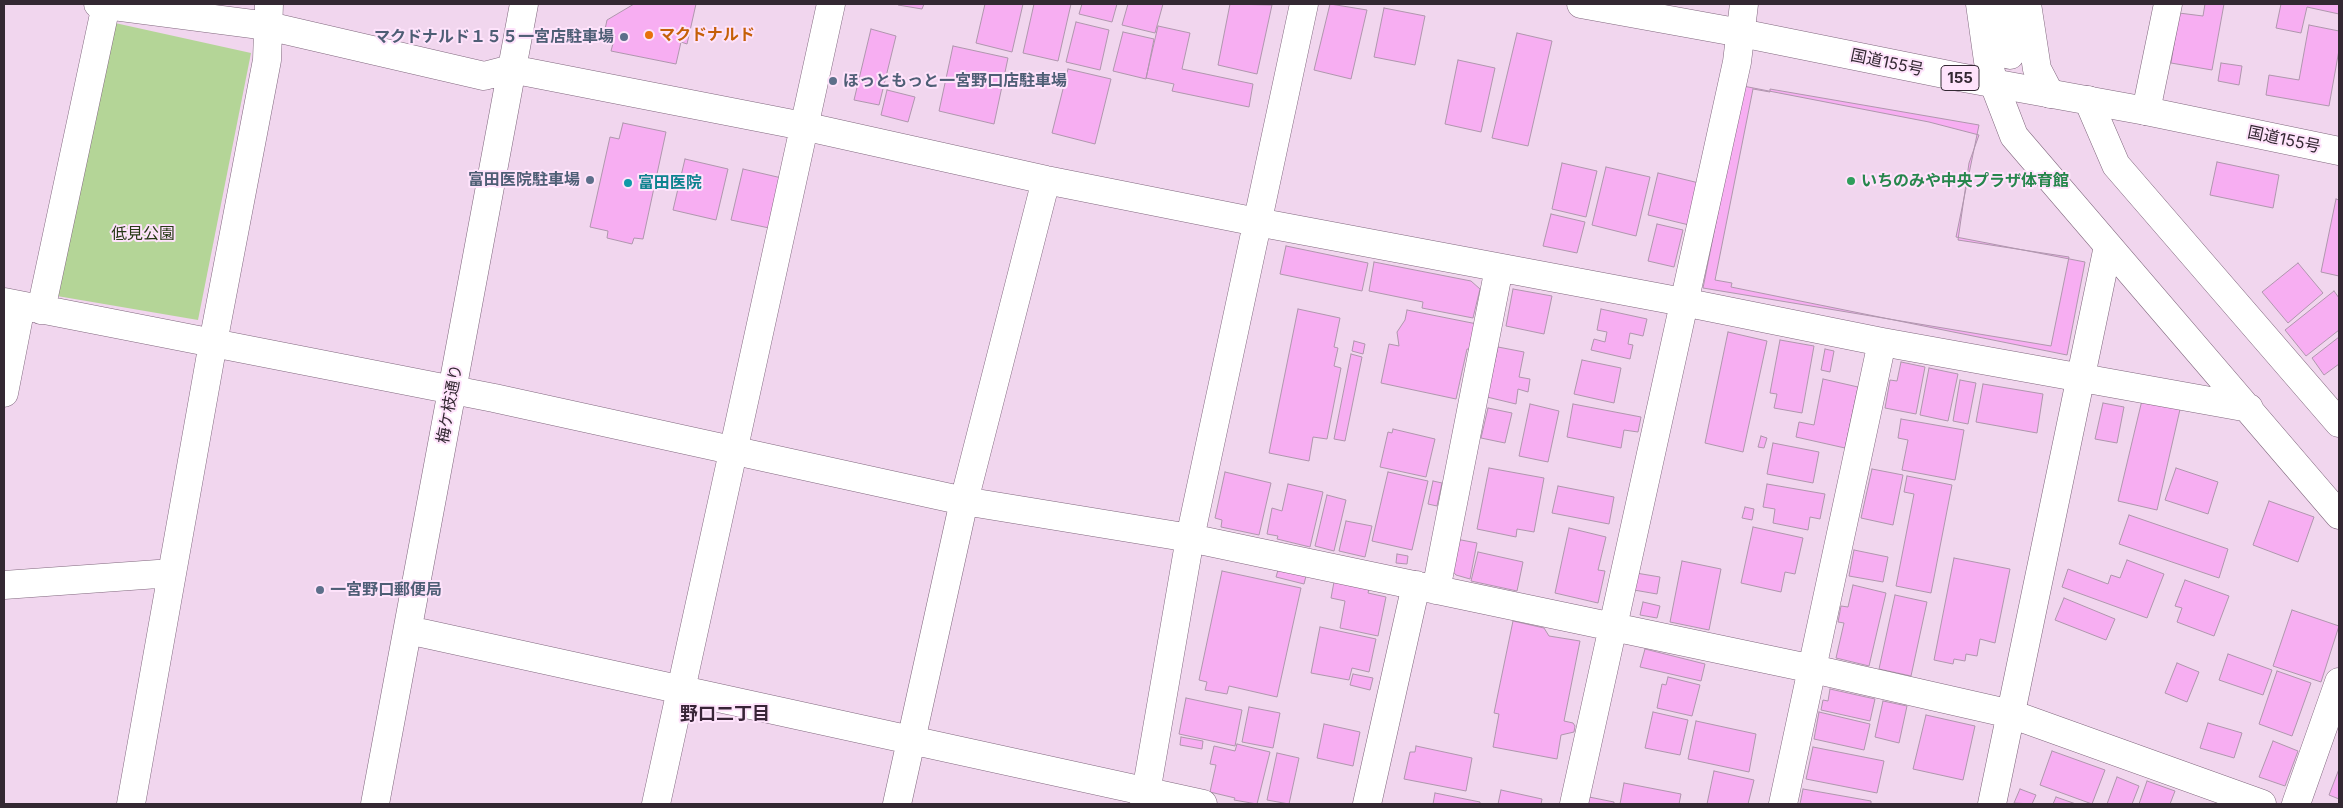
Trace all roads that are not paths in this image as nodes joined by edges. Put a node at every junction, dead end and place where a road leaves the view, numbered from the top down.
1 (524, 4) edge
2 (831, 4) edge
3 (1304, 4) edge
4 (1581, 4) edge
5 (1744, 4) edge
6 (1980, 4) edge
7 (2003, 4) edge
8 (2027, 4) edge
9 (2168, 4) edge
10 (102, 5) edge
11 (268, 15) edge
12 (1741, 33) junction
13 (2010, 55) dead end
14 (511, 69) junction
15 (1994, 84) junction
16 (2050, 94) junction
17 (2088, 100) junction
18 (2146, 111) junction
19 (803, 126) junction
20 (2339, 151) edge
21 (1046, 180) junction
22 (1257, 222) junction
23 (2108, 246) junction
24 (1498, 268) junction
25 (1683, 302) junction
26 (22, 306) edge
27 (1882, 342) junction
28 (213, 343) junction
29 (2082, 379) junction
30 (452, 390) junction
31 (4, 393) edge
32 (2249, 408) junction
33 (2339, 423) edge
34 (733, 451) junction
35 (964, 501) junction
36 (2339, 515) edge
37 (1190, 538) junction
38 (172, 573) junction
39 (4, 585) edge
40 (1426, 588) junction
41 (1613, 628) junction
42 (408, 630) junction
43 (1813, 670) junction
44 (2339, 682) edge
45 (679, 689) junction
46 (2011, 714) junction
47 (910, 742) junction
48 (1145, 798) edge
49 (131, 804) edge
50 (375, 804) edge
51 (656, 804) edge
52 (896, 804) edge
53 (1203, 804) edge
54 (1367, 804) edge
55 (1574, 804) edge
56 (1783, 804) edge
57 (1992, 804) edge
58 (2262, 804) edge
59 (2296, 804) edge

1 - 14 main road, 梅ケ枝通り
2 - 19 main road
3 - 22 main road
4 - 12 main road, 国道155号 / 155
5 - 12 main road
6 - 15 main road
7 - 13 main road
8 - 16 main road
9 - 18 main road
10 - 11 main road
10 - 26 main road
11 - 14 main road
11 - 28 main road
12 - 15 main road, 国道155号 / 155
12 - 25 main road
14 - 19 main road
14 - 30 main road, 梅ケ枝通り
15 - 16 main road, 国道155号 / 155
15 - 23 main road
16 - 17 main road, 国道155号 / 155
17 - 18 main road, 国道155号 / 155
17 - 33 main road
18 - 20 main road, 国道155号 / 155
19 - 21 main road
19 - 34 main road
21 - 22 main road
21 - 35 main road
22 - 24 main road
22 - 37 main road
23 - 29 main road
23 - 32 main road
24 - 25 main road
24 - 40 main road
25 - 27 main road
25 - 41 main road
26 - 28 main road
26 - 31 main road
27 - 29 main road
27 - 43 main road
28 - 30 main road
28 - 38 main road
29 - 32 main road
29 - 46 main road
30 - 34 main road
30 - 42 main road, 梅ケ枝通り
32 - 36 main road
34 - 35 main road
34 - 45 main road
35 - 37 main road
35 - 47 main road
37 - 40 main road
37 - 48 main road
38 - 39 main road
38 - 49 main road
40 - 41 main road
40 - 54 main road
41 - 43 main road
41 - 55 main road
42 - 45 main road
42 - 50 main road, 梅ケ枝通り
43 - 46 main road
43 - 56 main road
44 - 59 main road
45 - 47 main road
45 - 51 main road
46 - 57 main road
46 - 58 main road
47 - 48 main road
47 - 52 main road
48 - 53 main road

